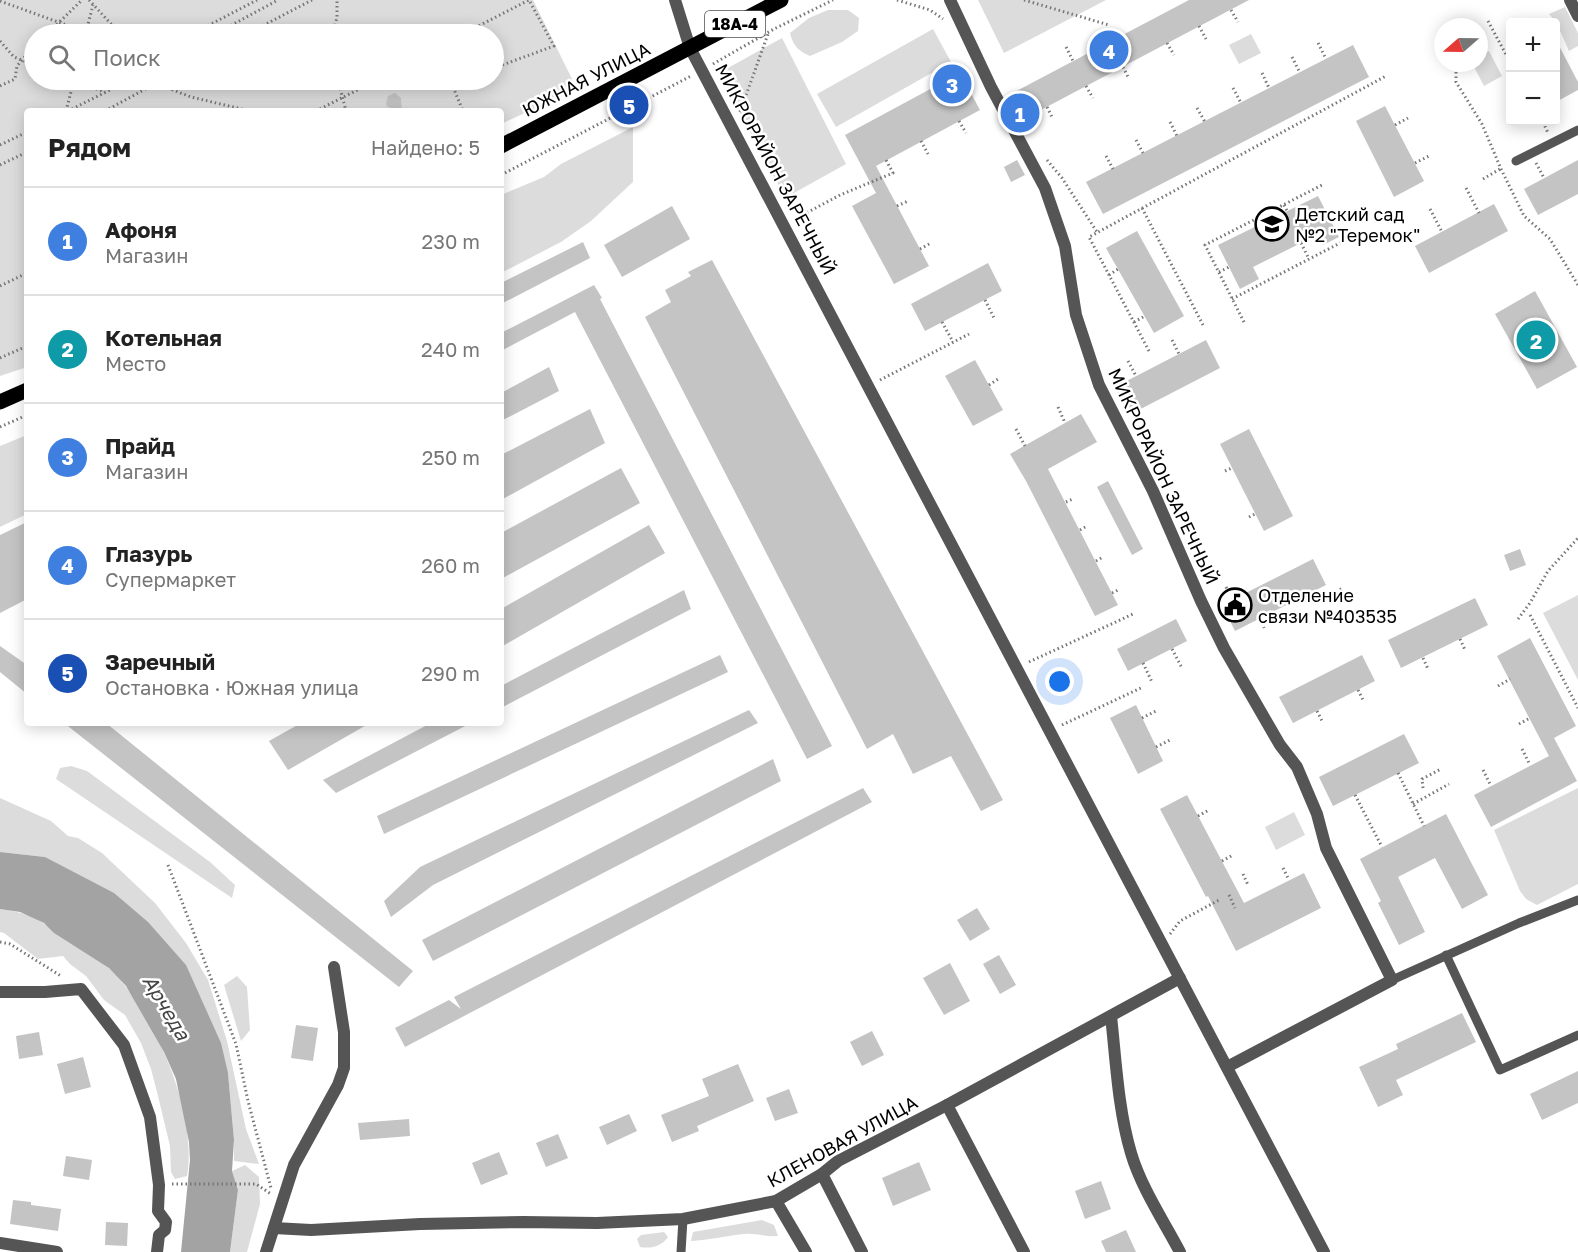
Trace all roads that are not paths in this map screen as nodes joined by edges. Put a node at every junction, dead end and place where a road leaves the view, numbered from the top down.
1 (675, 0) edge
2 (781, 0) edge
3 (950, 0) edge
4 (1570, 0) edge
5 (1578, 16) edge
6 (690, 48) junction
7 (1578, 130) edge
8 (504, 144) edge
9 (1516, 161) road end
10 (24, 391) edge
11 (0, 402) edge
12 (1578, 900) edge
13 (1446, 955) junction
14 (334, 967) dead end
15 (1180, 978) junction
16 (1392, 980) junction
17 (0, 992) edge
18 (1111, 1016) junction
19 (1578, 1035) edge
20 (1227, 1068) junction
21 (947, 1105) junction
22 (822, 1174) junction
23 (776, 1201) junction
24 (683, 1219) junction
25 (274, 1228) junction
26 (0, 1243) edge
27 (57, 1252) edge
28 (157, 1252) edge
29 (266, 1252) edge
30 (681, 1252) edge
31 (806, 1252) edge
32 (862, 1252) edge
33 (1024, 1252) edge
34 (1180, 1252) edge
35 (1324, 1252) edge

1 - 6 street, МИКРОРАЙОН ЗАРЕЧНЫЙ
2 - 6 main road, 18А-4
3 - 16 street, МИКРОРАЙОН ЗАРЕЧНЫЙ
4 - 5 street
6 - 8 main road, ЮЖНАЯ УЛИЦА / 18А-4
6 - 15 street, МИКРОРАЙОН ЗАРЕЧНЫЙ
7 - 9 lane
10 - 11 main road
12 - 13 lane
13 - 16 lane
13 - 19 lane
14 - 25 street
15 - 18 street, КЛЕНОВАЯ УЛИЦА
15 - 20 street, МИКРОРАЙОН ЗАРЕЧНЫЙ
16 - 20 street
17 - 28 street
18 - 21 street, КЛЕНОВАЯ УЛИЦА
18 - 34 street
20 - 35 street, МИКРОРАЙОН ЗАРЕЧНЫЙ
21 - 22 street, КЛЕНОВАЯ УЛИЦА
21 - 33 street
22 - 23 street, КЛЕНОВАЯ УЛИЦА
22 - 32 street
23 - 24 street, КЛЕНОВАЯ УЛИЦА
23 - 31 street
24 - 25 street, КЛЕНОВАЯ УЛИЦА
24 - 30 lane
25 - 29 street
26 - 27 street

